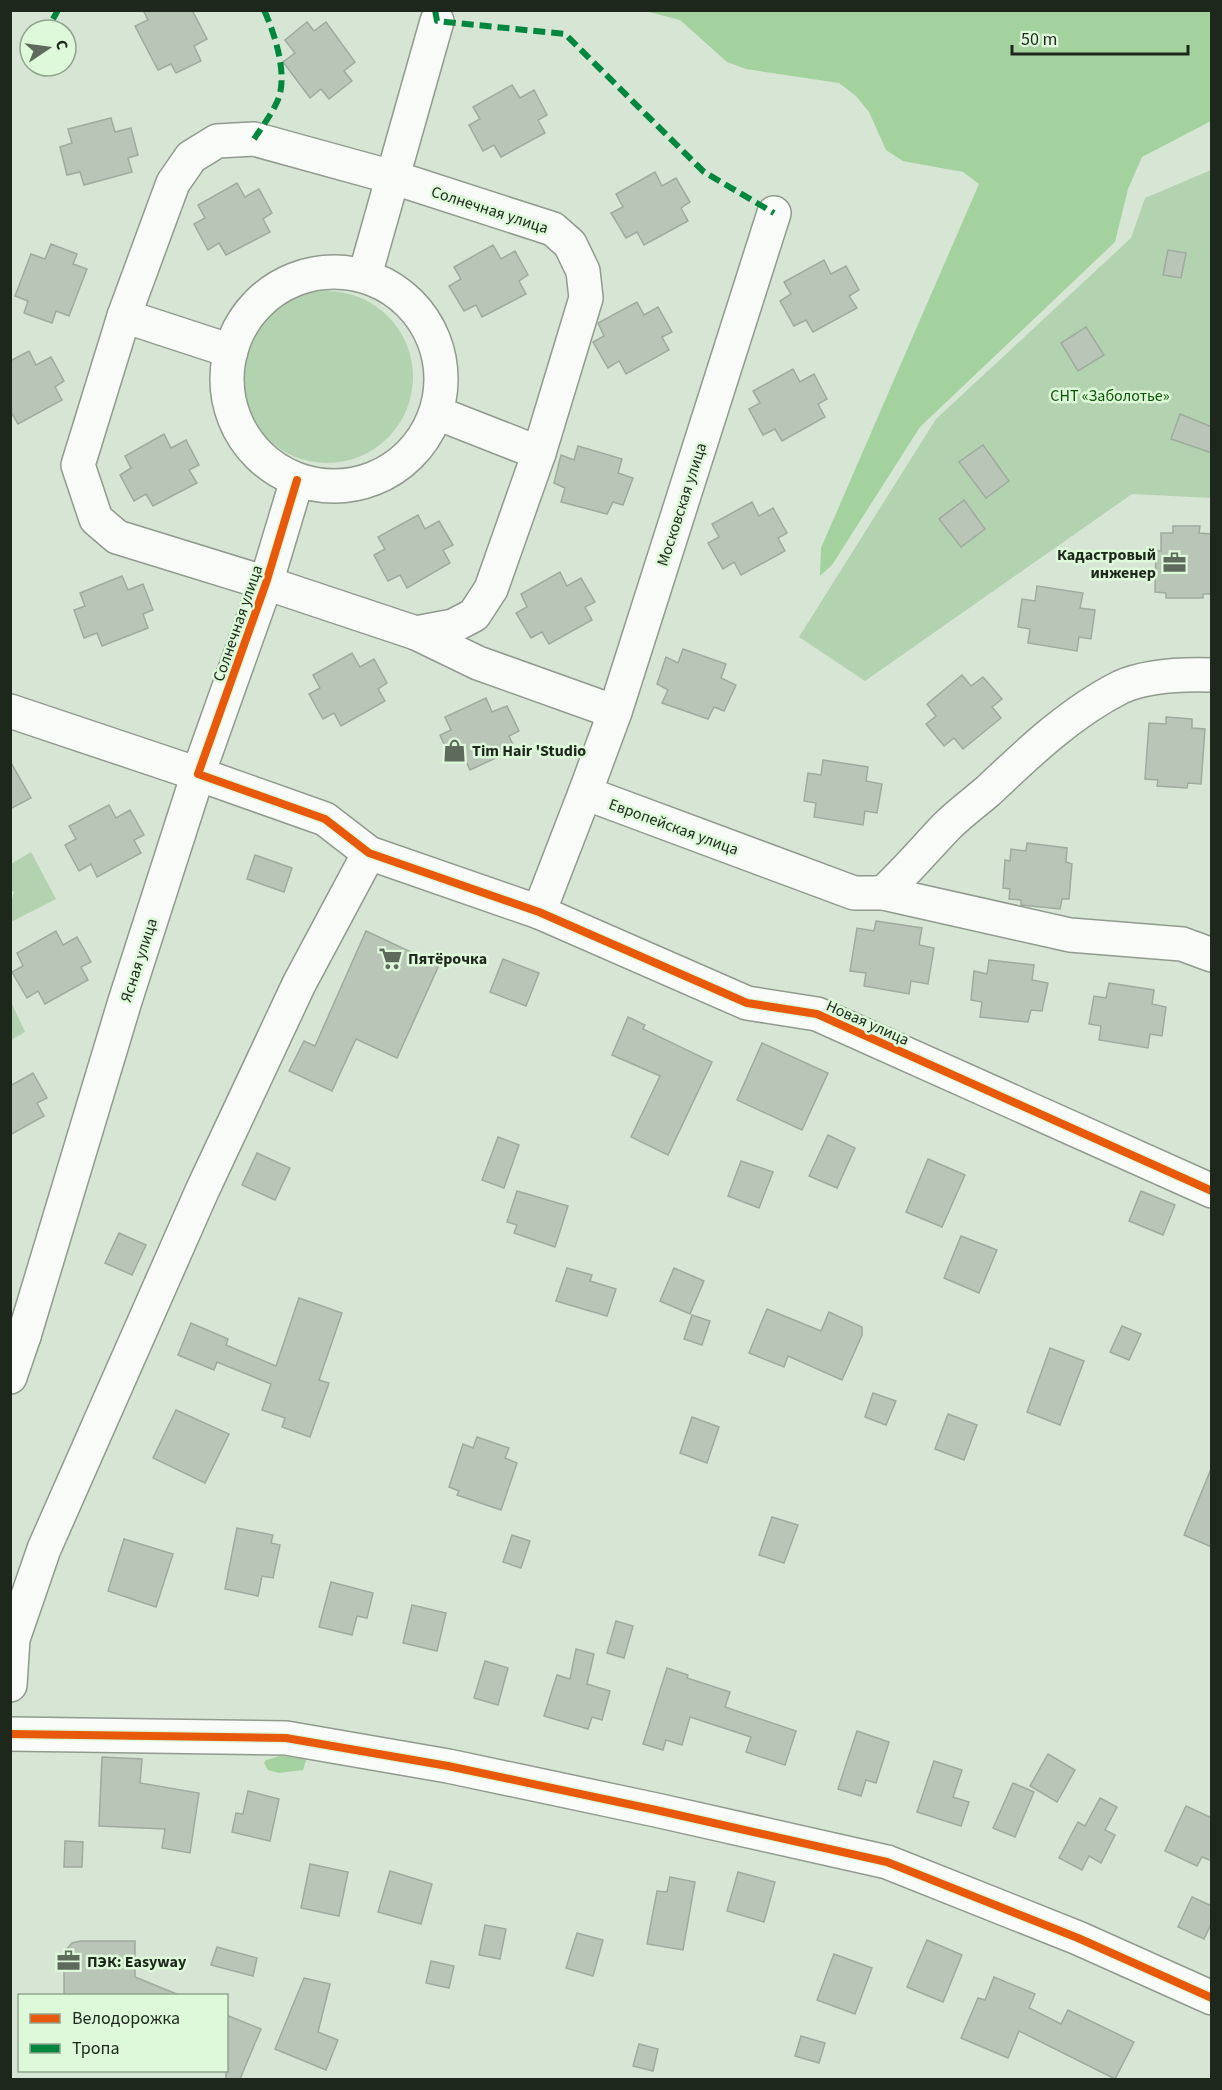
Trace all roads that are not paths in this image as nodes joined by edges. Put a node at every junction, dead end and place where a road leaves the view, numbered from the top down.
1 (437, 21) dead end
2 (392, 177) junction
3 (774, 213) dead end
4 (365, 275) junction
5 (124, 316) junction
6 (231, 351) junction
7 (437, 413) junction
8 (539, 453) junction
9 (297, 480) junction
10 (266, 583) junction
11 (416, 633) junction
12 (1212, 675) edge
13 (10, 711) edge
14 (615, 712) junction
15 (198, 774) junction
16 (585, 793) junction
17 (369, 853) junction
18 (883, 893) junction
19 (539, 912) junction
20 (1212, 955) edge
21 (1212, 1191) edge
22 (17, 1336) edge
23 (10, 1377) edge
24 (12, 1635) edge
25 (10, 1685) edge
26 (10, 1734) edge
27 (1212, 1998) edge

1 - 2 street
2 - 4 street
2 - 5 street, Солнечная улица
2 - 8 street, Солнечная улица
3 - 14 street, Московская улица
4 - 6 street
4 - 7 street
5 - 6 street
5 - 10 street, Солнечная улица
6 - 9 street
7 - 8 street
7 - 9 street
8 - 11 street, Солнечная улица
9 - 10 street, Солнечная улица
10 - 11 street, Солнечная улица
10 - 15 street, Солнечная улица
11 - 14 street, Солнечная улица
12 - 18 street
13 - 15 street
14 - 16 street, Московская улица
15 - 17 street, Новая улица
15 - 22 street, Ясная улица
16 - 18 street, Европейская улица
16 - 19 street
17 - 19 street, Новая улица
17 - 24 street
18 - 20 street, Европейская улица
19 - 21 street, Новая улица
22 - 23 street, Ясная улица
24 - 25 street
26 - 27 street

